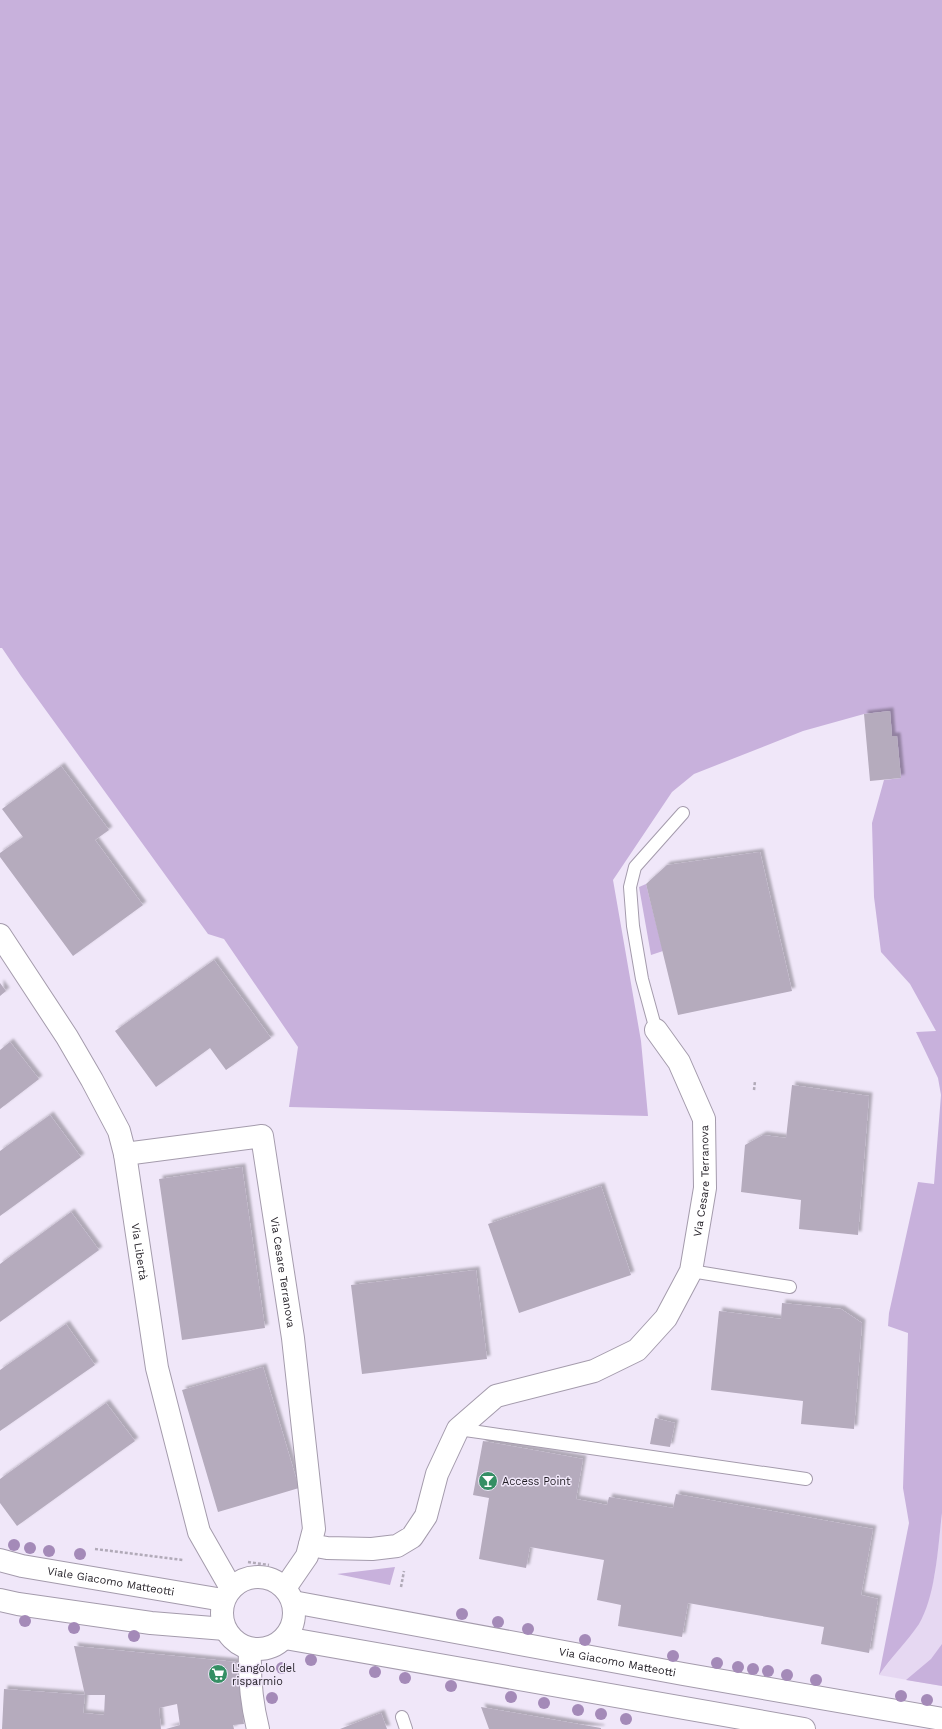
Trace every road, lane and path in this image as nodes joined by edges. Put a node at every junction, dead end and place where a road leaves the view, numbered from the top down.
1 (683, 813) dead end
2 (0, 936) edge
3 (656, 1030) joint
4 (755, 1081) dead end
5 (754, 1090) dead end
6 (125, 1154) junction
7 (691, 1270) junction
8 (790, 1287) dead end
9 (458, 1429) junction
10 (806, 1478) dead end
11 (310, 1545) junction
12 (0, 1560) edge
13 (404, 1568) dead end
14 (401, 1587) dead end
15 (227, 1594) junction
16 (289, 1595) junction
17 (0, 1600) edge
18 (225, 1629) junction
19 (285, 1638) junction
20 (250, 1649) junction
21 (402, 1717) dead end
22 (942, 1719) edge
23 (258, 1729) edge
24 (406, 1729) edge
25 (804, 1729) edge

1 - 3 lane, Via Cesare Terranova
2 - 6 street, Via Libertà
3 - 7 street, Via Cesare Terranova
4 - 5 path
6 - 11 street, Via Cesare Terranova
6 - 15 street, Via Libertà
7 - 8 lane
7 - 9 street, Via Cesare Terranova
9 - 10 lane
9 - 11 street, Via Cesare Terranova
11 - 16 street, Via Cesare Terranova
12 - 15 street, Viale Giacomo Matteotti
13 - 14 path
15 - 16 street
15 - 18 street
16 - 19 street
16 - 22 street, Via Giacomo Matteotti
17 - 18 street
18 - 20 street
19 - 20 street
19 - 25 street
20 - 23 street
21 - 24 lane

